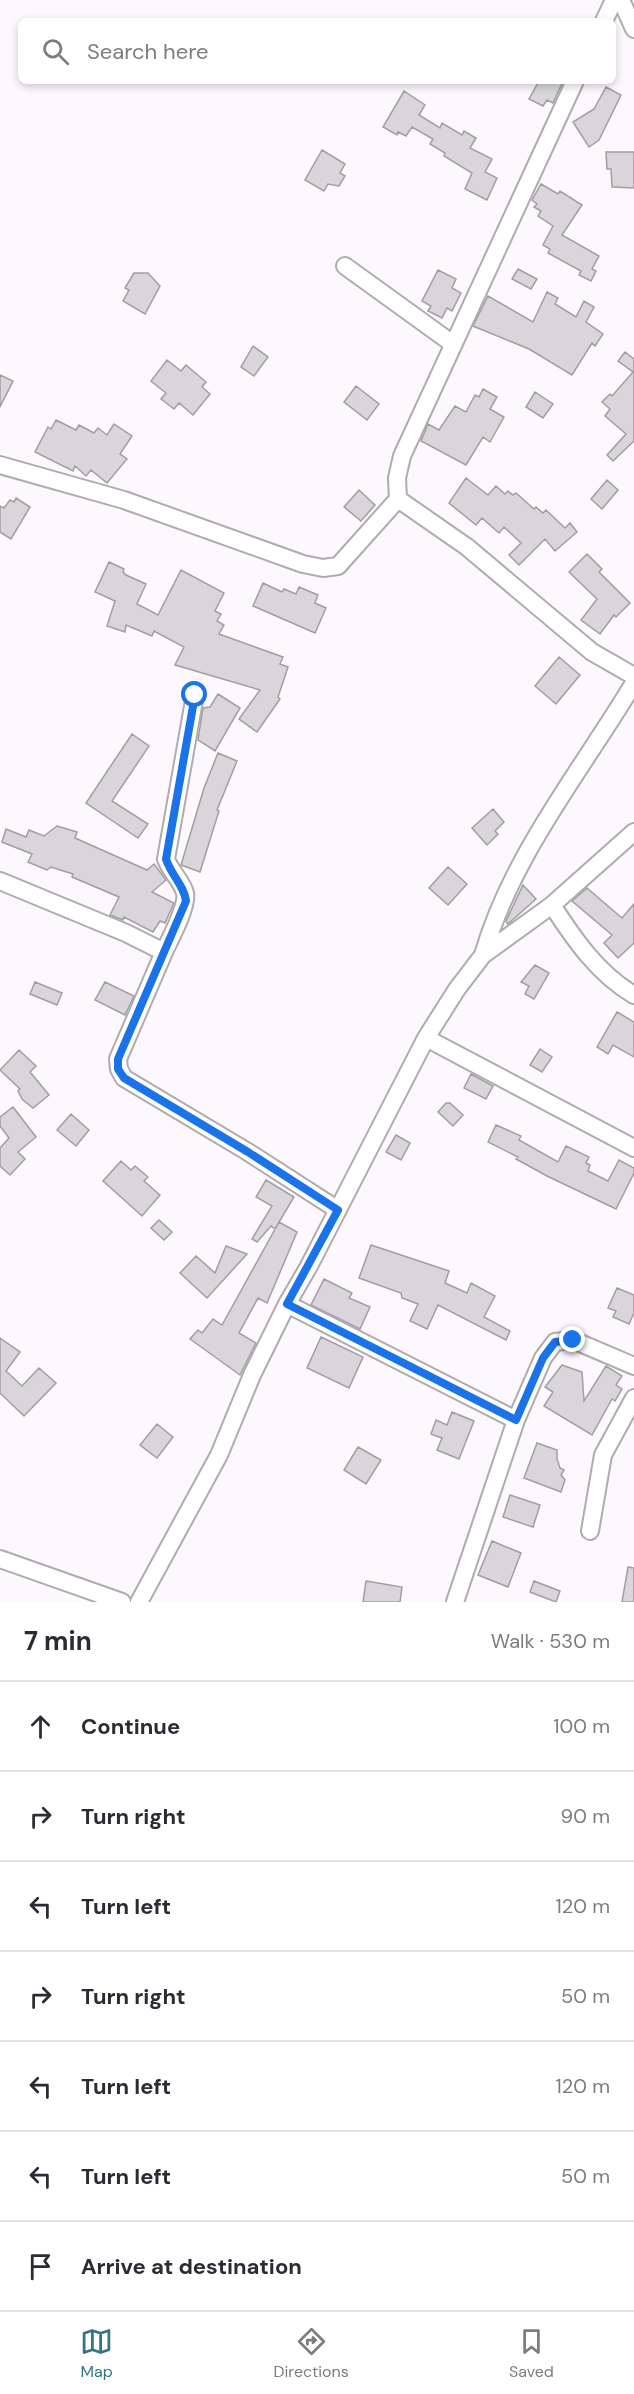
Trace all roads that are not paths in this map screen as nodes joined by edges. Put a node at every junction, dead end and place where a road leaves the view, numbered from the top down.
1 (614, 0) edge
2 (621, 0) edge
3 (605, 18) edge
4 (634, 29) edge
5 (573, 84) edge
6 (345, 266) dead end
7 (453, 344) junction
8 (0, 465) edge
9 (398, 499) junction
10 (634, 676) edge
11 (634, 683) edge
12 (195, 695) dead end
13 (634, 832) edge
14 (0, 881) edge
15 (552, 905) junction
16 (164, 952) junction
17 (483, 955) junction
18 (634, 995) edge
19 (426, 1038) junction
20 (634, 1148) edge
21 (338, 1210) junction
22 (287, 1304) junction
23 (634, 1366) edge
24 (634, 1398) edge
25 (516, 1420) junction
26 (590, 1531) dead end
27 (0, 1559) edge
28 (122, 1602) edge
29 (139, 1602) edge
30 (455, 1602) edge

1 - 3 street
2 - 4 street
5 - 7 street
6 - 7 street
7 - 9 street
8 - 9 street
9 - 10 street
11 - 17 street
12 - 16 street
13 - 15 street
14 - 16 street
15 - 17 street
15 - 18 street
16 - 21 street
17 - 19 street
19 - 20 street
19 - 21 street
21 - 22 street
22 - 25 street
22 - 29 street
23 - 25 street
24 - 26 street
25 - 30 street
27 - 28 street

